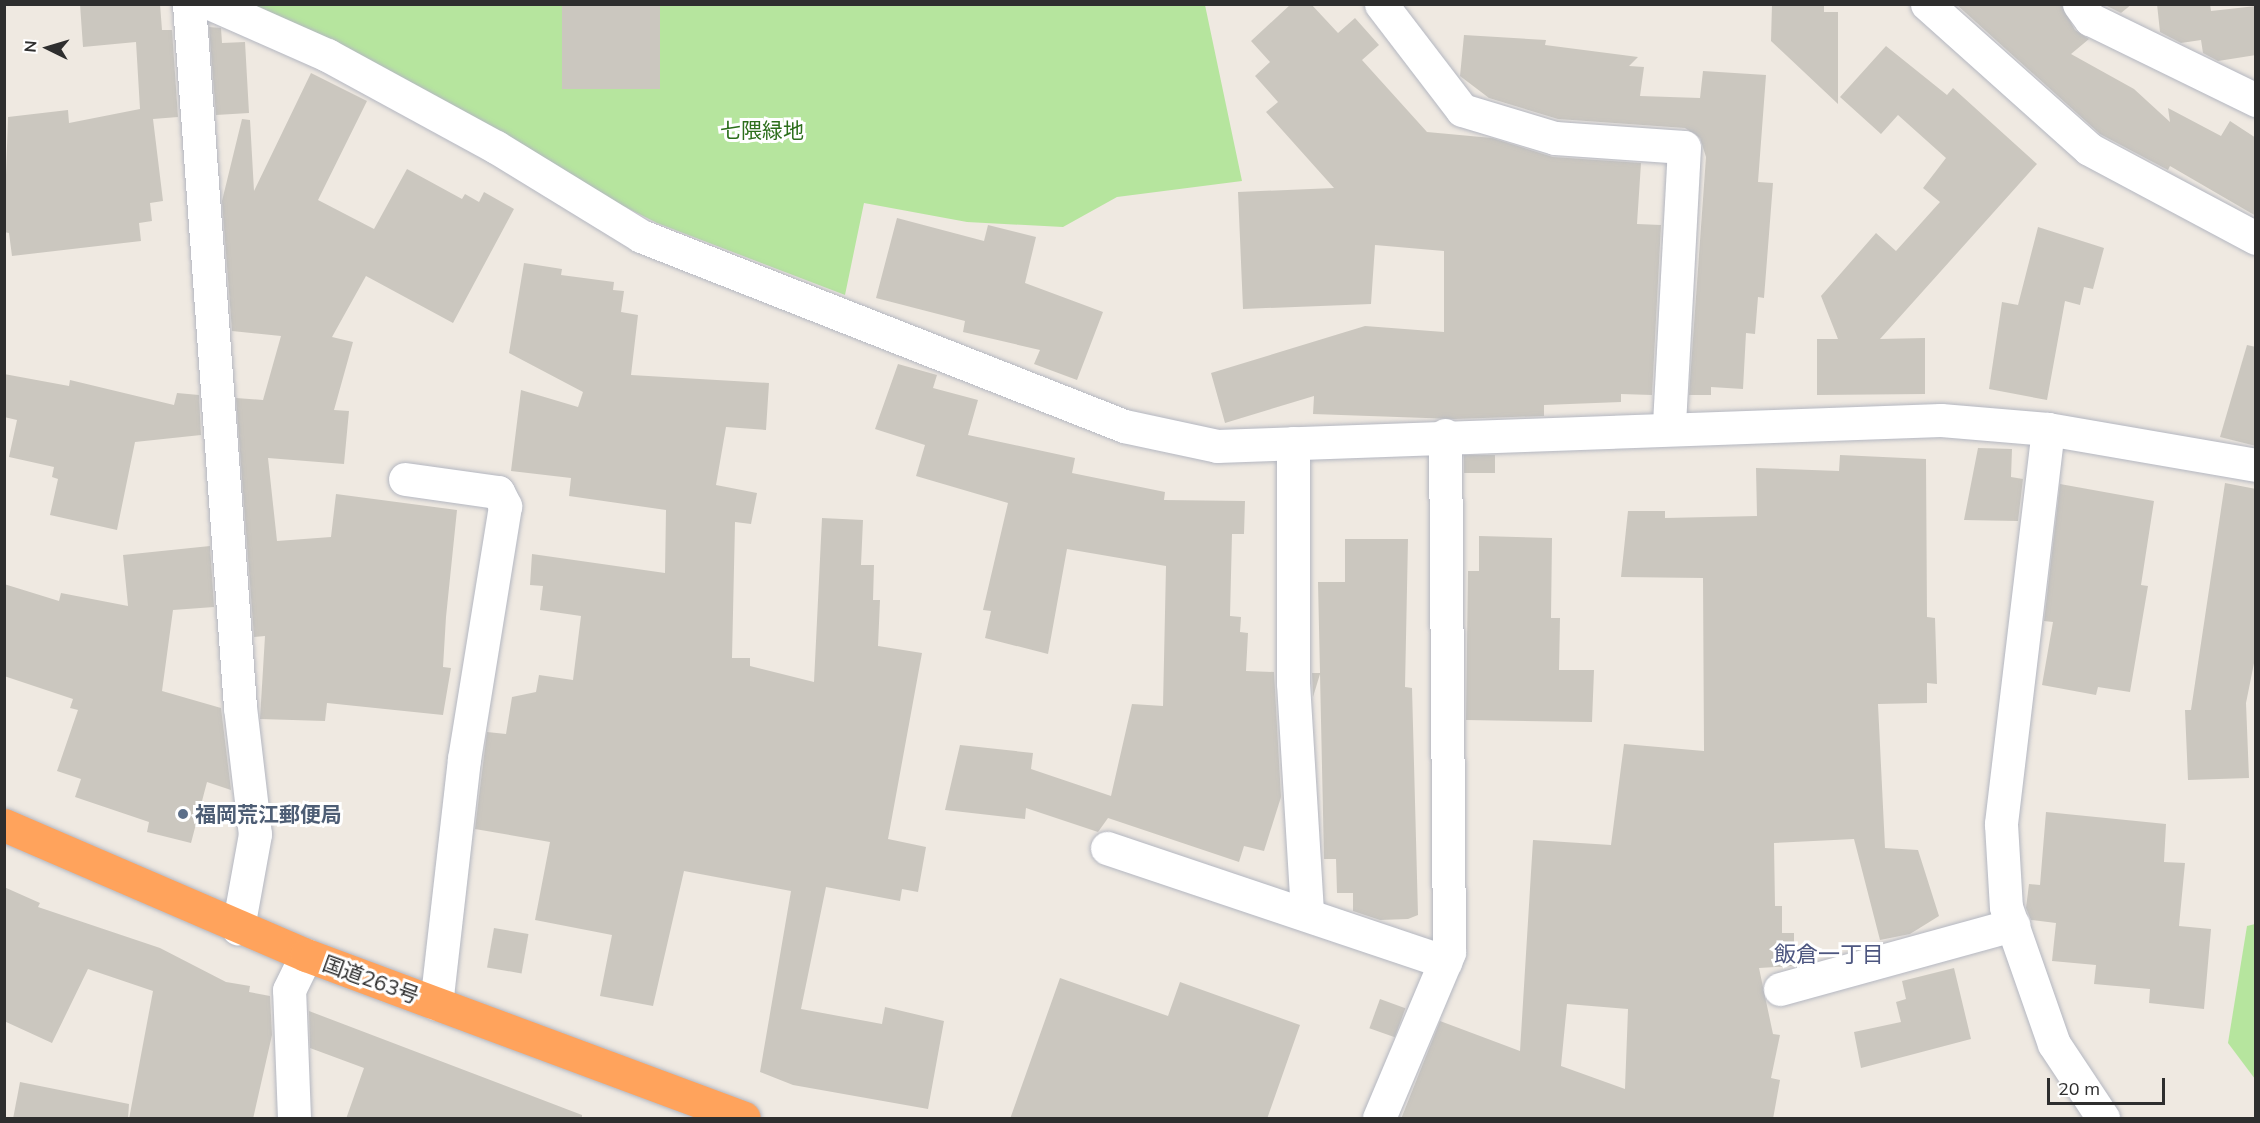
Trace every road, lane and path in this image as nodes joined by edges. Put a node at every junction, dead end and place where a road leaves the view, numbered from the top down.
1 (189, 4) edge
2 (212, 4) edge
3 (1381, 4) edge
4 (1927, 4) edge
5 (2079, 4) edge
6 (2256, 100) edge
7 (2256, 238) edge
8 (1669, 426) junction
9 (2048, 429) junction
10 (1445, 435) junction
11 (1293, 443) junction
12 (2256, 465) edge
13 (405, 479) dead end
14 (4, 825) edge
15 (1107, 848) dead end
16 (1306, 915) junction
17 (2013, 926) junction
18 (238, 928) junction
19 (306, 955) junction
20 (1445, 962) junction
21 (1780, 989) dead end
22 (436, 1004) junction
23 (294, 1119) edge
24 (744, 1119) edge
25 (1379, 1119) edge
26 (2103, 1119) edge

1 - 18 street
2 - 11 street
3 - 8 street
4 - 7 street
5 - 6 street
8 - 9 street
8 - 10 street
9 - 12 street
9 - 17 street
10 - 11 street
10 - 20 street
11 - 16 street
13 - 22 street
14 - 18 highway, 国道263号
15 - 16 street
16 - 20 street
17 - 21 street
17 - 26 street
18 - 19 highway, 国道263号
19 - 22 highway, 国道263号
19 - 23 street
20 - 25 street
22 - 24 highway, 国道263号

